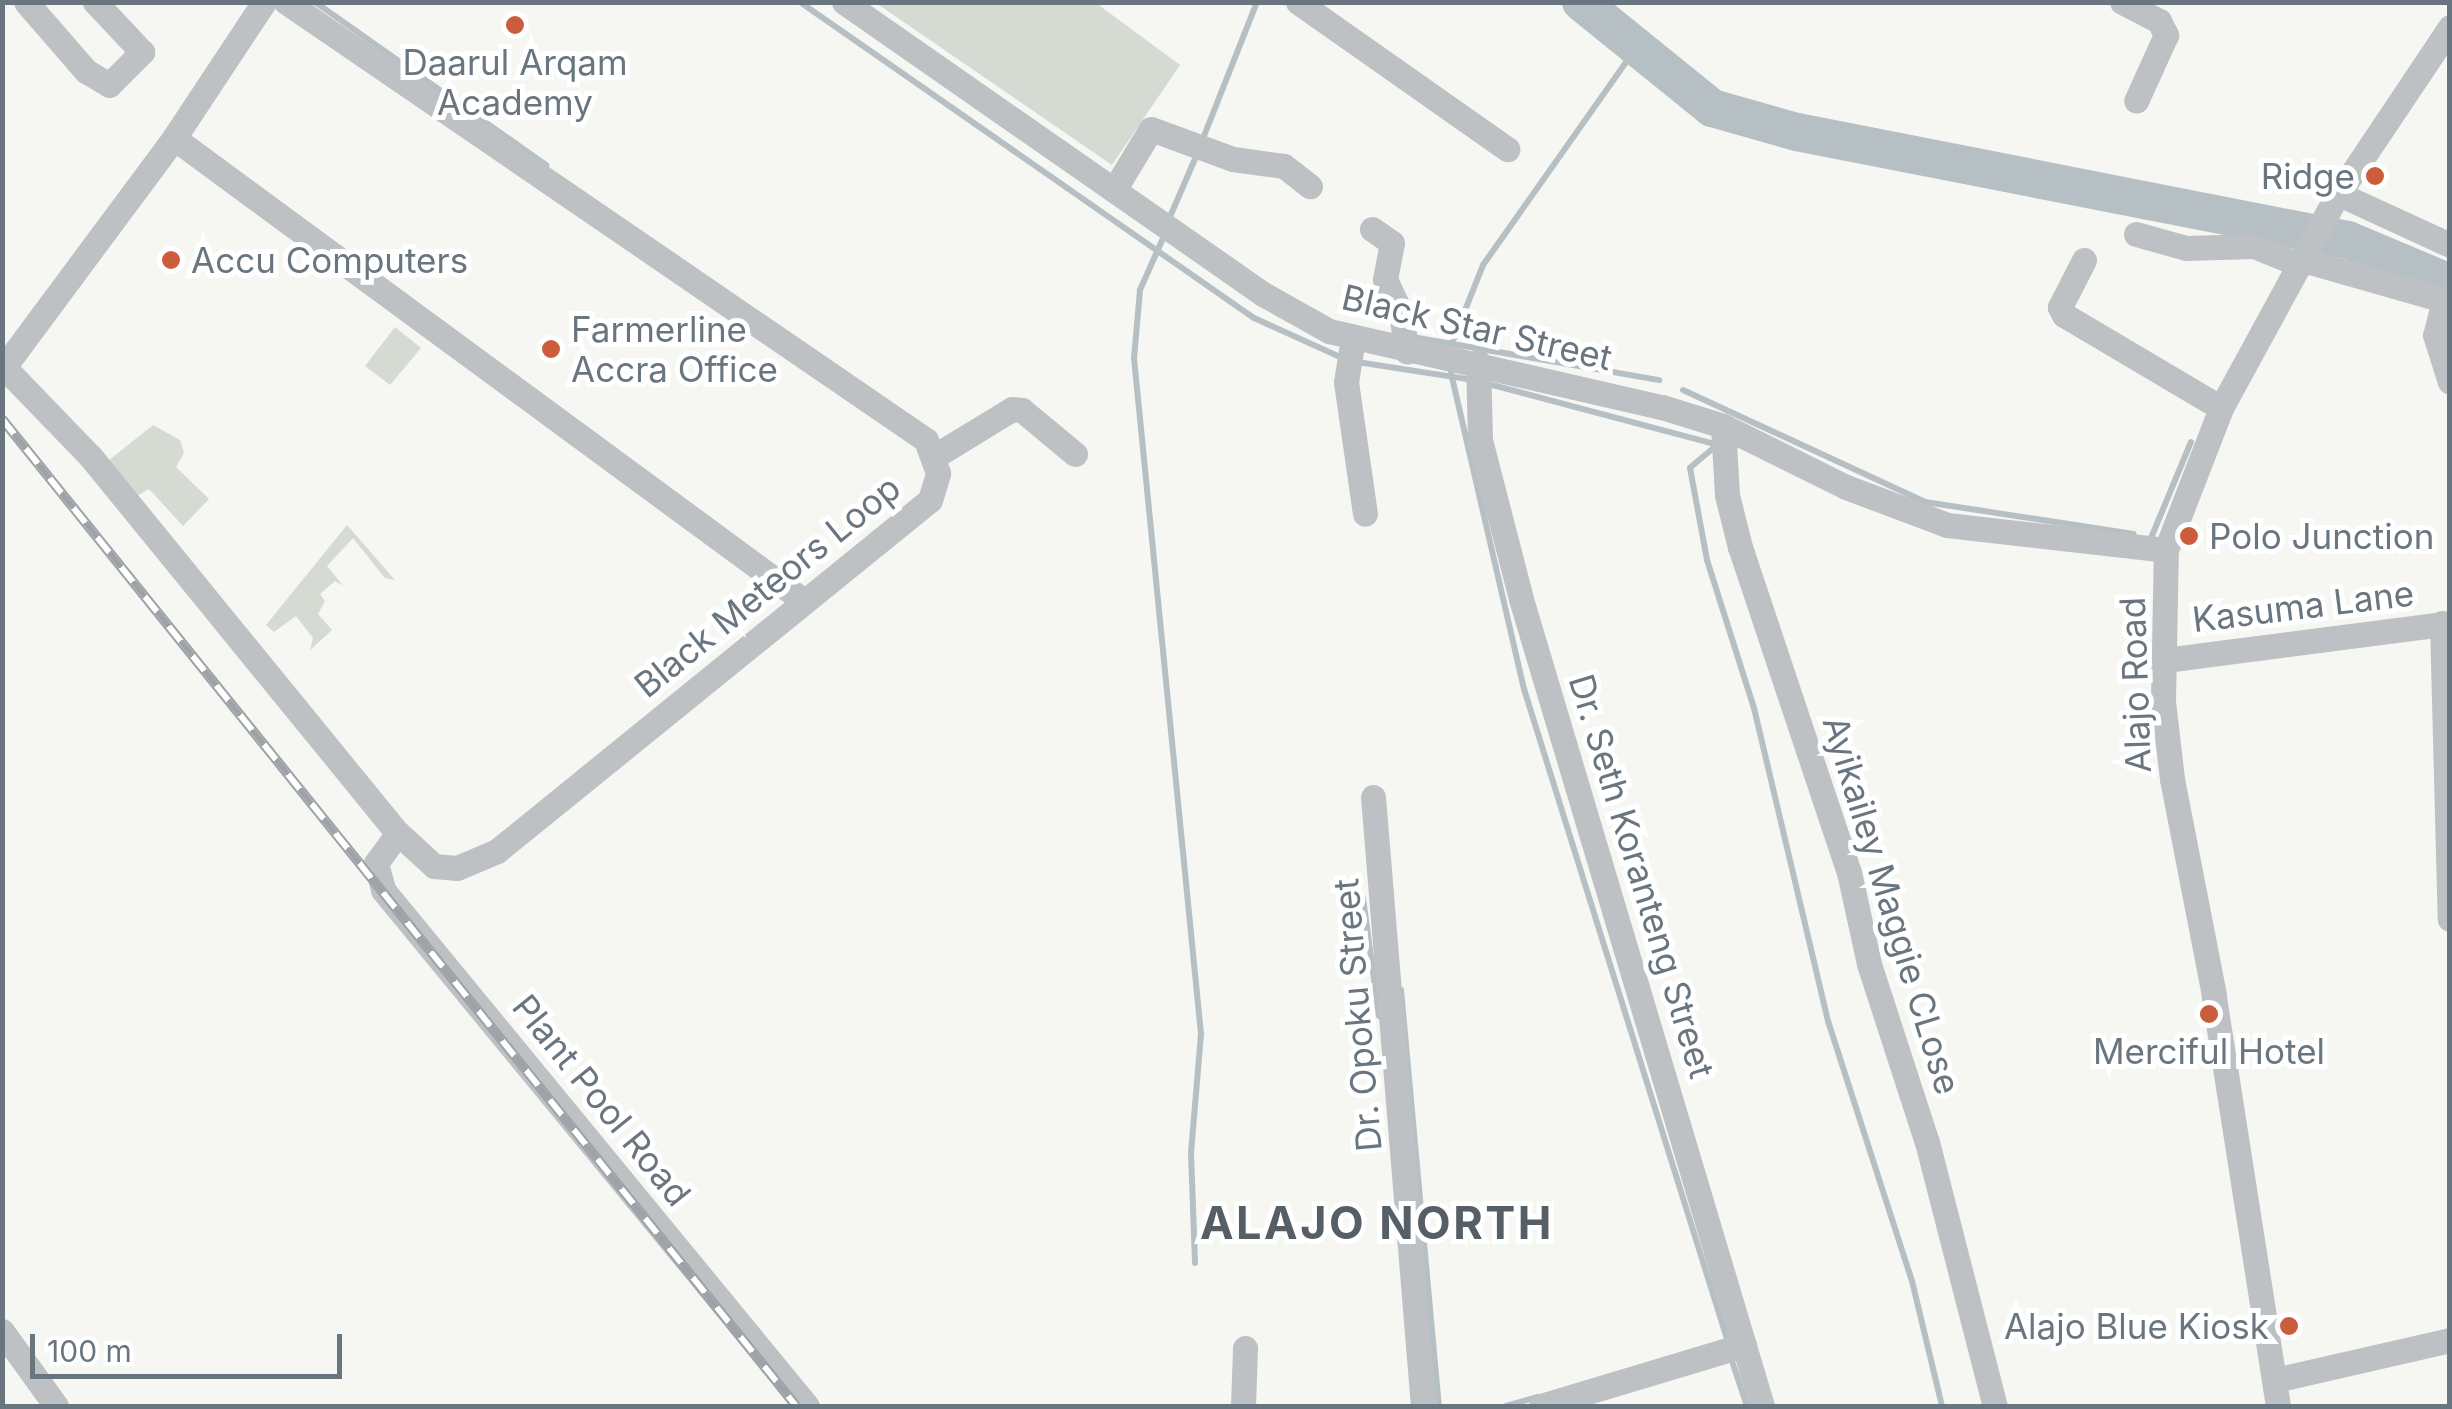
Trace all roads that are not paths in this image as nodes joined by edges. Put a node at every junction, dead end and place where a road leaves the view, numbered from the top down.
1 (26, 2) edge
2 (95, 2) edge
3 (264, 2) edge
4 (286, 2) edge
5 (1298, 2) edge
6 (2122, 2) edge
7 (853, 5) edge
8 (2450, 26) edge
9 (2136, 102) dead end
10 (174, 138) junction
11 (1508, 149) dead end
12 (1310, 186) dead end
13 (1114, 190) junction
14 (2337, 196) junction
15 (1372, 229) dead end
16 (2136, 234) dead end
17 (2450, 245) edge
18 (2084, 260) dead end
19 (2303, 260) junction
20 (2447, 301) edge
21 (1353, 338) junction
22 (1407, 352) junction
23 (1478, 362) junction
24 (4, 366) edge
25 (2450, 382) edge
26 (2221, 408) junction
27 (1723, 426) junction
28 (1075, 454) dead end
29 (936, 456) junction
30 (1365, 514) dead end
31 (2166, 550) junction
32 (804, 601) junction
33 (2446, 623) edge
34 (2165, 660) junction
35 (1373, 796) dead end
36 (398, 833) junction
37 (2450, 918) edge
38 (2, 1331) edge
39 (2450, 1340) edge
40 (1744, 1345) junction
41 (1244, 1348) dead end
42 (2275, 1380) junction
43 (56, 1406) edge
44 (807, 1406) edge
45 (1243, 1406) edge
46 (1422, 1406) edge
47 (1541, 1406) edge
48 (1762, 1406) edge
49 (1995, 1406) edge
50 (2278, 1406) edge

1 - 2 street
3 - 10 street
4 - 29 street, Black Meteors Loop
5 - 11 street
6 - 9 street
7 - 13 street, Black Star Street
8 - 14 street, Alajo Road
10 - 24 street
10 - 32 street
12 - 13 street
13 - 21 street, Black Star Street
14 - 17 street
14 - 19 street, Alajo Road
15 - 22 street
16 - 19 street
18 - 26 street
19 - 20 street
19 - 26 street, Alajo Road
20 - 25 street
21 - 22 street, Black Star Street
21 - 30 street
22 - 23 street, Black Star Street
23 - 27 street, Black Star Street
23 - 40 street, Dr. Seth Koranteng Street
24 - 36 street
26 - 31 street, Alajo Road
27 - 31 street, Black Star Street
27 - 49 street, Ayikailey Maggie CLose
28 - 29 street
29 - 32 street, Black Meteors Loop
31 - 34 street, Alajo Road
32 - 36 street, Black Meteors Loop
33 - 34 street, Kasuma Lane
33 - 37 street
34 - 42 street, Alajo Road
35 - 46 street, Dr. Opoku Street
36 - 44 street, Plant Pool Road
38 - 43 street
39 - 42 street
40 - 47 street
40 - 48 street, Dr. Seth Koranteng Street
41 - 45 street
42 - 50 street, Alajo Road

